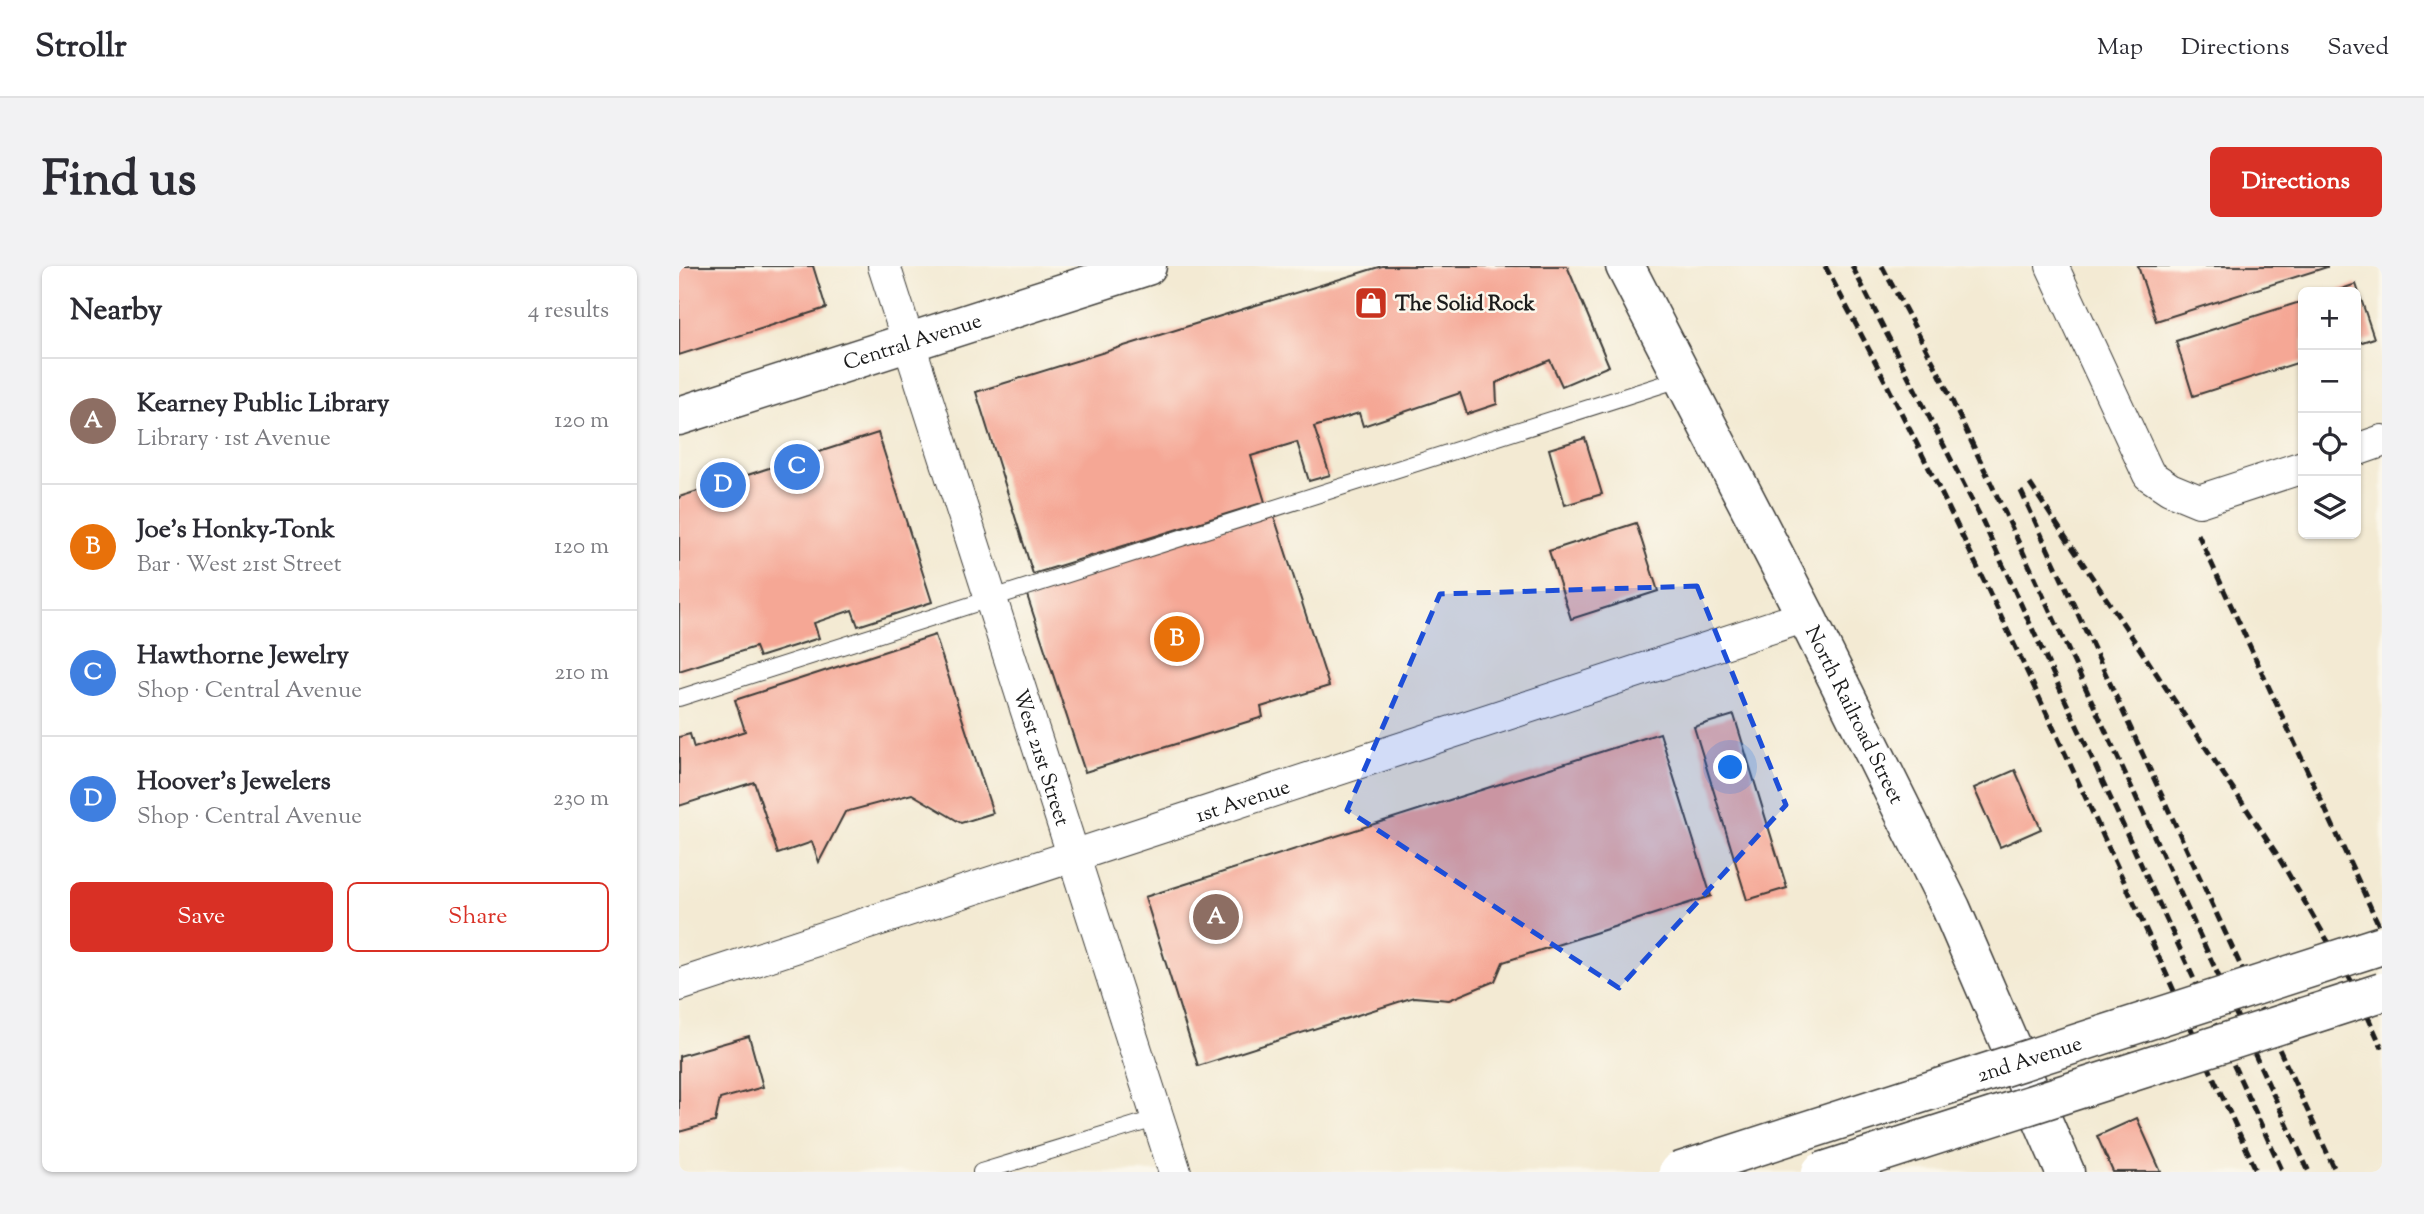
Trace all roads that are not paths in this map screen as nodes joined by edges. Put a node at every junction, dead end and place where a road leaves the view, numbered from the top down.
1 (884, 266) edge
2 (1147, 266) edge
3 (1625, 266) edge
4 (2052, 266) edge
5 (909, 341) junction
6 (1683, 378) junction
7 (679, 416) edge
8 (2382, 441) edge
9 (2361, 448) edge
10 (2298, 469) edge
11 (991, 597) junction
12 (1806, 616) junction
13 (679, 698) edge
14 (1074, 855) junction
15 (2382, 945) edge
16 (679, 985) edge
17 (2382, 992) edge
18 (1158, 1118) junction
19 (981, 1172) edge
20 (1175, 1172) edge
21 (1678, 1172) edge
22 (1821, 1172) edge
23 (2065, 1172) edge

1 - 5 street, West 21st Street
2 - 5 main road, Central Avenue
3 - 6 main road, North Railroad Street
4 - 10 street
5 - 7 main road, Central Avenue
5 - 11 street, West 21st Street
6 - 11 lane
6 - 12 main road, North Railroad Street
8 - 9 street
11 - 13 lane
11 - 14 street, West 21st Street
12 - 14 street, 1st Avenue
12 - 23 main road, North Railroad Street
14 - 16 street, 1st Avenue
14 - 18 street, West 21st Street
15 - 21 main road, 2nd Avenue, bridge
17 - 22 main road, 2nd Avenue, bridge
18 - 19 lane
18 - 20 street, West 21st Street

